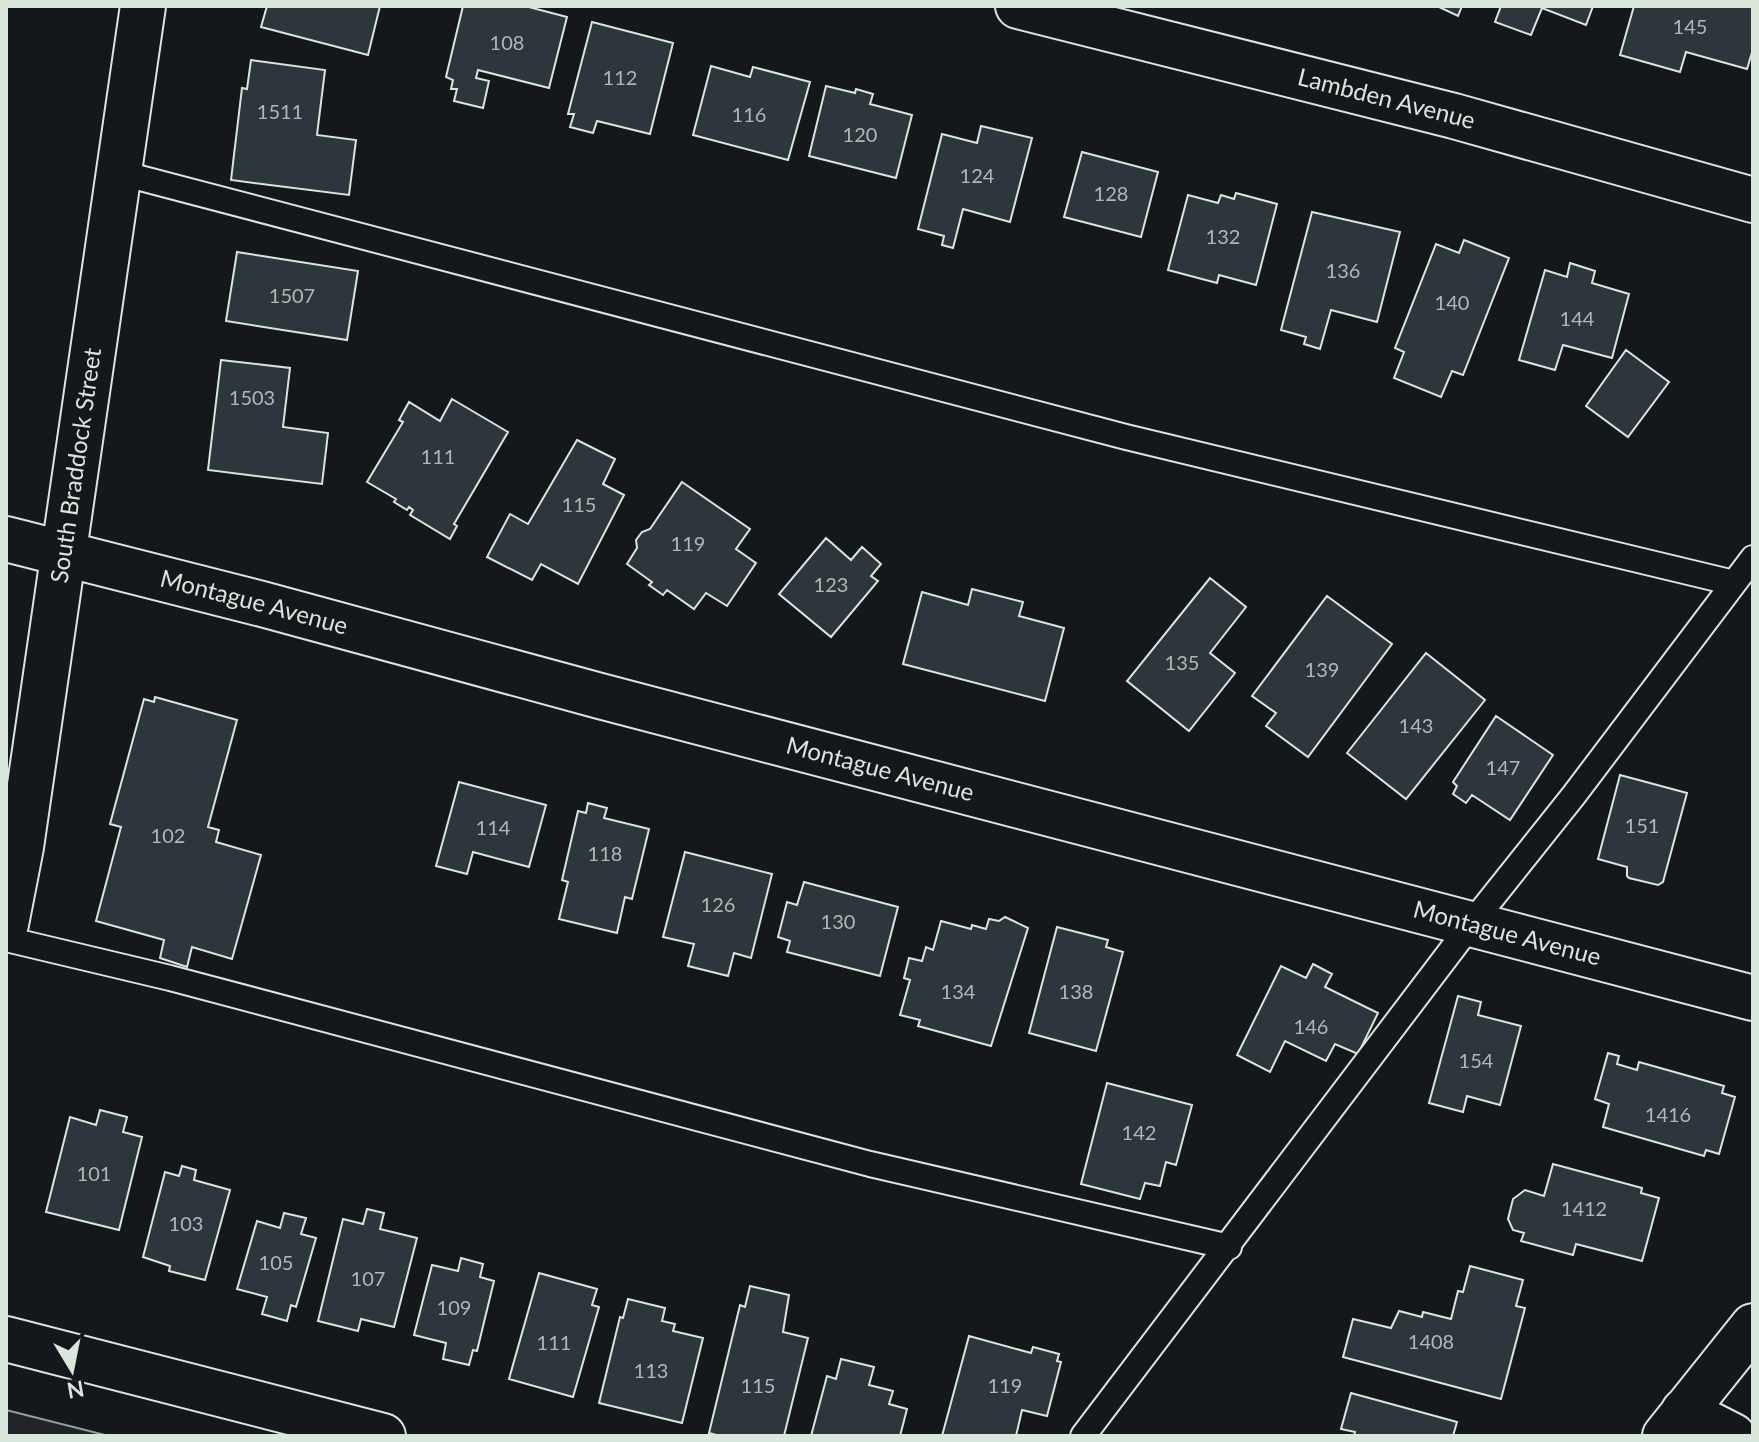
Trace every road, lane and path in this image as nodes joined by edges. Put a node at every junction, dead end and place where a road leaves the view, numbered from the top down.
1 (143, 6) edge
2 (1018, 6) edge
3 (121, 173) junction
4 (1753, 200) edge
5 (6, 539) edge
6 (64, 554) junction
7 (1753, 558) edge
8 (1734, 583) junction
9 (1472, 923) junction
10 (6, 924) edge
11 (6, 939) edge
12 (1753, 998) edge
13 (1229, 1247) junction
14 (1753, 1326) edge
15 (6, 1339) edge
16 (1675, 1423) edge
17 (383, 1436) edge
18 (1083, 1436) edge
19 (1733, 1436) edge

1 - 3 street, South Braddock Street
2 - 4 street, Lambden Avenue
3 - 6 street, South Braddock Street
3 - 8 lane
5 - 6 street, Montague Avenue
6 - 9 street, Montague Avenue
6 - 10 street, South Braddock Street
7 - 8 lane
8 - 9 lane
9 - 12 street, Montague Avenue
9 - 13 lane
11 - 13 lane
13 - 18 lane
14 - 16 street
15 - 17 street
16 - 19 street

